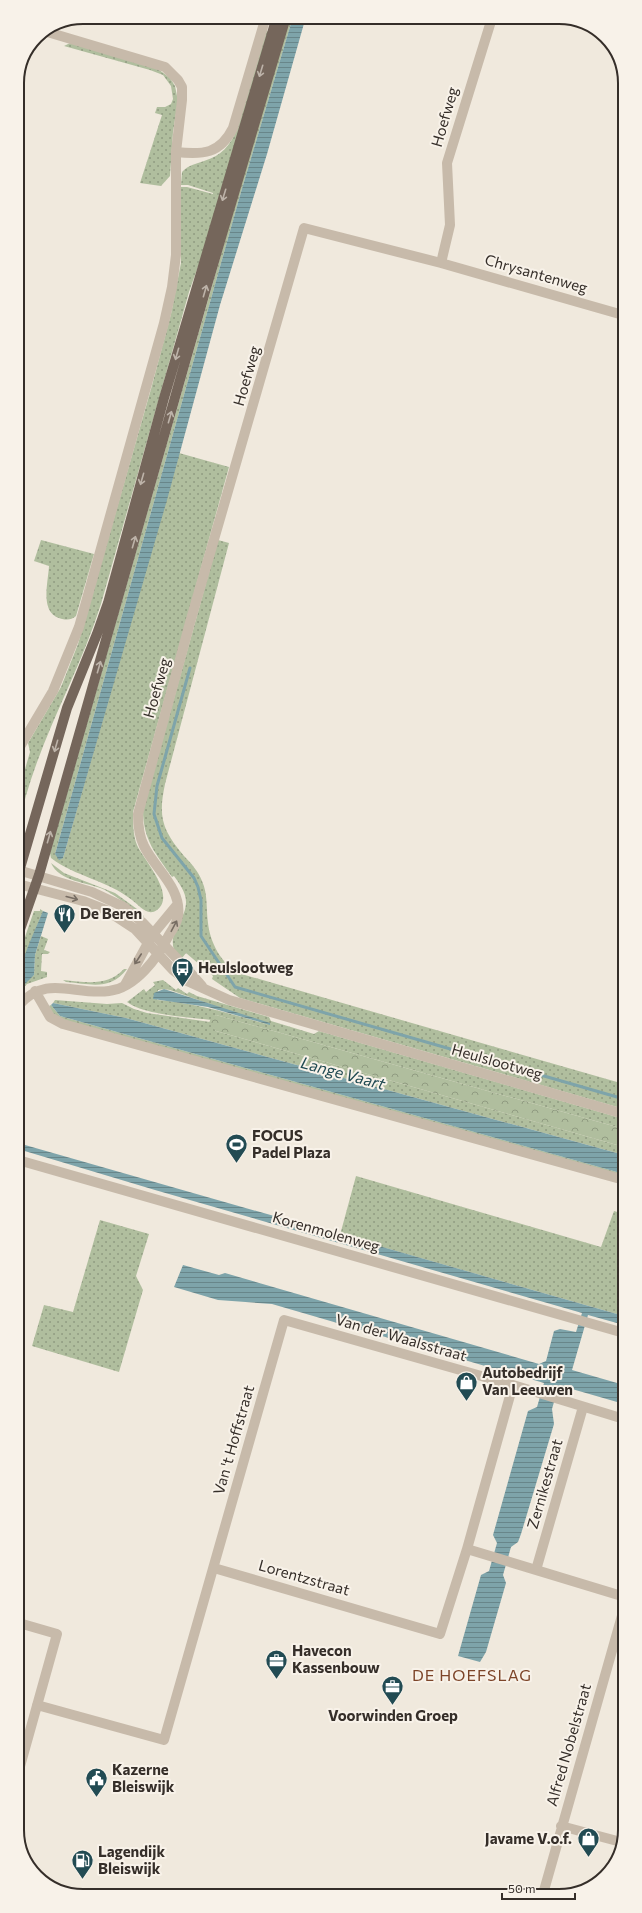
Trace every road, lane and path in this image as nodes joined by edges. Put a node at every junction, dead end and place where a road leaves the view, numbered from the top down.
1 (264, 24) edge
2 (275, 24) edge
3 (284, 24) edge
4 (490, 24) edge
5 (52, 33) edge
6 (176, 152) junction
7 (441, 263) junction
8 (618, 314) edge
9 (24, 740) edge
10 (24, 855) edge
11 (24, 873) edge
12 (38, 875) junction
13 (24, 886) edge
14 (34, 888) junction
15 (177, 906) junction
16 (24, 917) edge
17 (150, 938) junction
18 (161, 950) junction
19 (125, 985) junction
20 (35, 991) junction
21 (24, 1001) edge
22 (618, 1112) edge
23 (24, 1162) edge
24 (618, 1178) edge
25 (284, 1320) joint
26 (618, 1331) edge
27 (513, 1386) junction
28 (583, 1406) junction
29 (618, 1417) edge
30 (466, 1549) junction
31 (214, 1568) junction
32 (536, 1570) junction
33 (618, 1595) edge
34 (24, 1624) edge
35 (618, 1629) edge
36 (37, 1705) junction
37 (24, 1752) edge
38 (561, 1826) junction
39 (616, 1841) edge
40 (544, 1889) edge

1 - 6 street
2 -> 10 main road
12 -> 3 main road
4 - 7 street, Hoefweg
5 - 6 street
6 - 9 street
7 - 8 street, Chrysantenweg
7 - 15 street, Hoefweg
11 - 12 street, Heulslootweg
12 - 14 main road
12 - 17 street, Heulslootweg
13 - 14 street, Heulslootweg
14 - 16 main road
14 -> 17 street, Heulslootweg
15 - 17 street
18 -> 15 street, Hoefweg
17 - 18 street, Heulslootweg
17 -> 19 street
18 - 19 street, Hoefweg
18 - 22 street, Heulslootweg
19 - 20 street, Hoefweg
20 - 21 street, Hoefweg
20 - 24 street
23 - 26 street, Korenmolenweg
25 - 27 street, Van der Waalsstraat
25 - 31 street, Van 't Hoffstraat
27 - 28 street, Van der Waalsstraat
27 - 30 street
28 - 29 street, Van der Waalsstraat
28 - 32 street, Zernikestraat
30 - 31 street, Lorentzstraat
30 - 32 street
31 - 36 street
32 - 33 street
34 - 36 street
35 - 38 street, Alfred Nobelstraat
36 - 37 street
38 - 39 street
38 - 40 street, Alfred Nobelstraat

